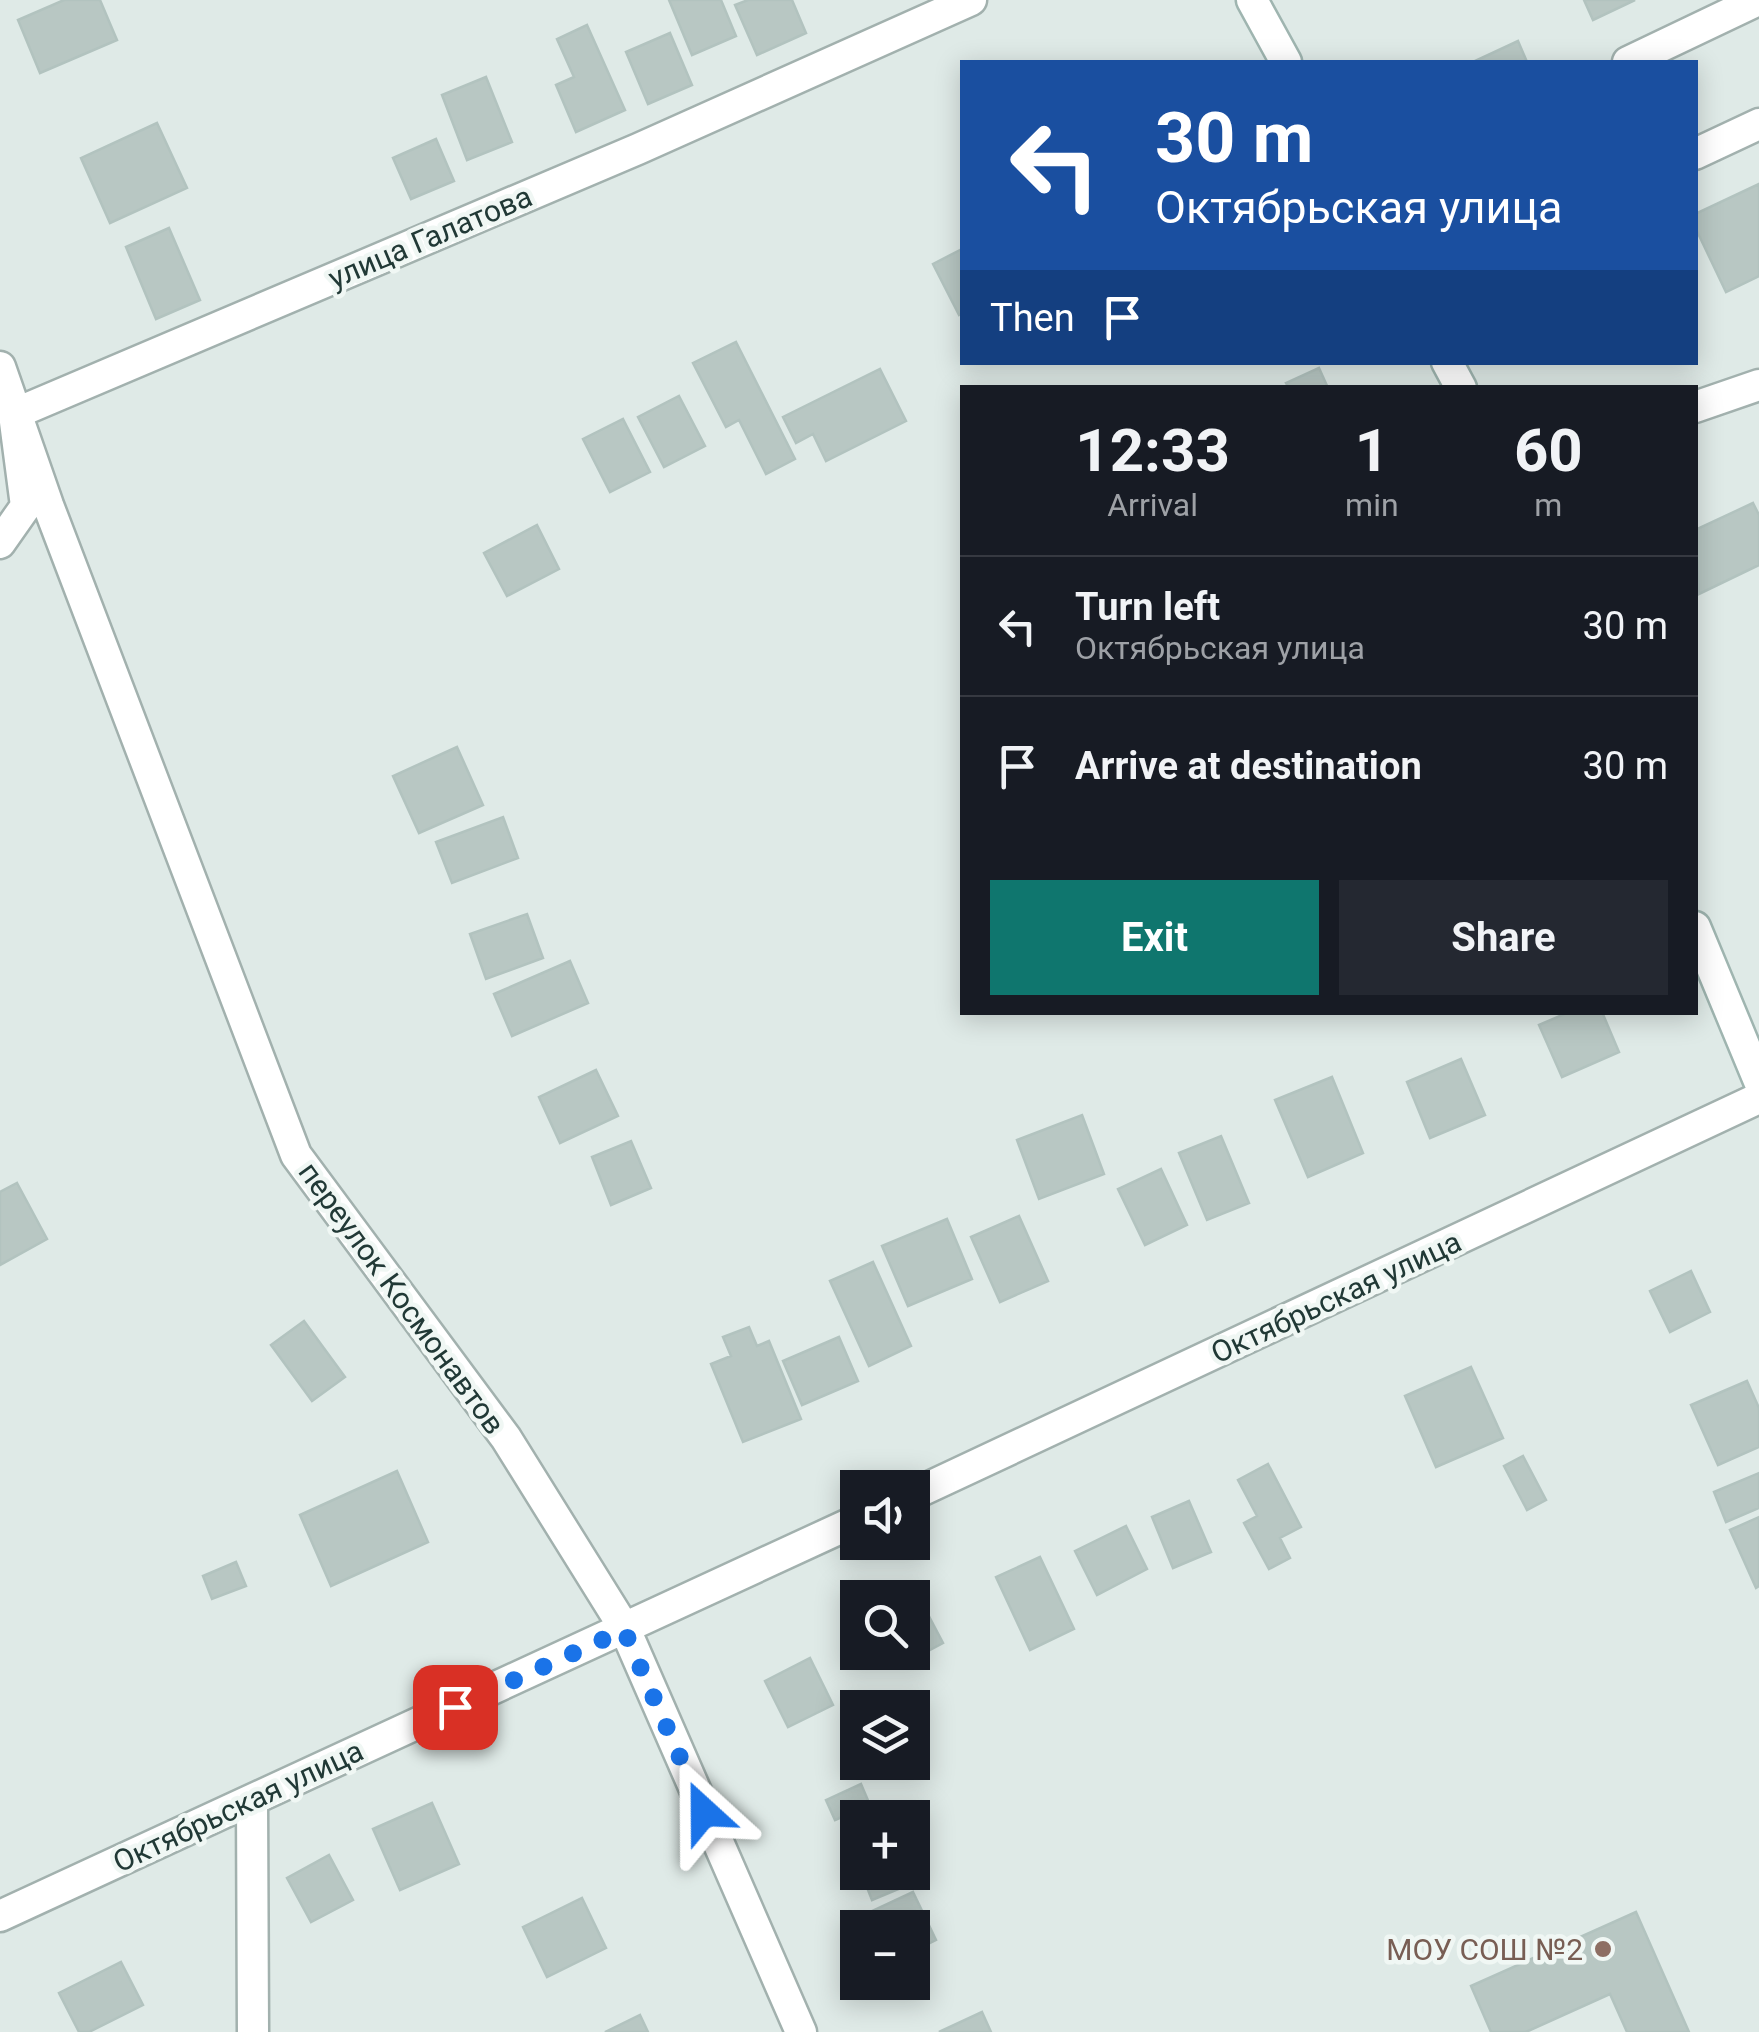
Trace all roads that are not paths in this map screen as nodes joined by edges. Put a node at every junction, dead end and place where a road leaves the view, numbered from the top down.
1 (971, 0) edge
2 (1251, 0) edge
3 (1758, 0) edge
4 (1285, 60) edge
5 (1632, 60) edge
6 (1759, 124) edge
7 (1698, 153) edge
8 (0, 368) edge
9 (1759, 385) edge
10 (1698, 407) edge
11 (14, 414) junction
12 (0, 543) edge
13 (1698, 933) edge
14 (1759, 1081) edge
15 (1759, 1098) edge
16 (930, 1486) edge
17 (840, 1528) edge
18 (624, 1630) junction
19 (252, 1800) junction
20 (0, 1916) edge
21 (253, 2032) edge
22 (801, 2032) edge

1 - 11 street, улица Галатова
2 - 4 street
3 - 5 street
6 - 7 street
8 - 11 street, переулок Космонавтов
9 - 10 street
11 - 12 street
11 - 18 street, переулок Космонавтов
13 - 14 street
15 - 16 street, Октябрьская улица
17 - 18 street, Октябрьская улица
18 - 19 street, Октябрьская улица
18 - 22 street, переулок Космонавтов
19 - 20 street, Октябрьская улица
19 - 21 street

